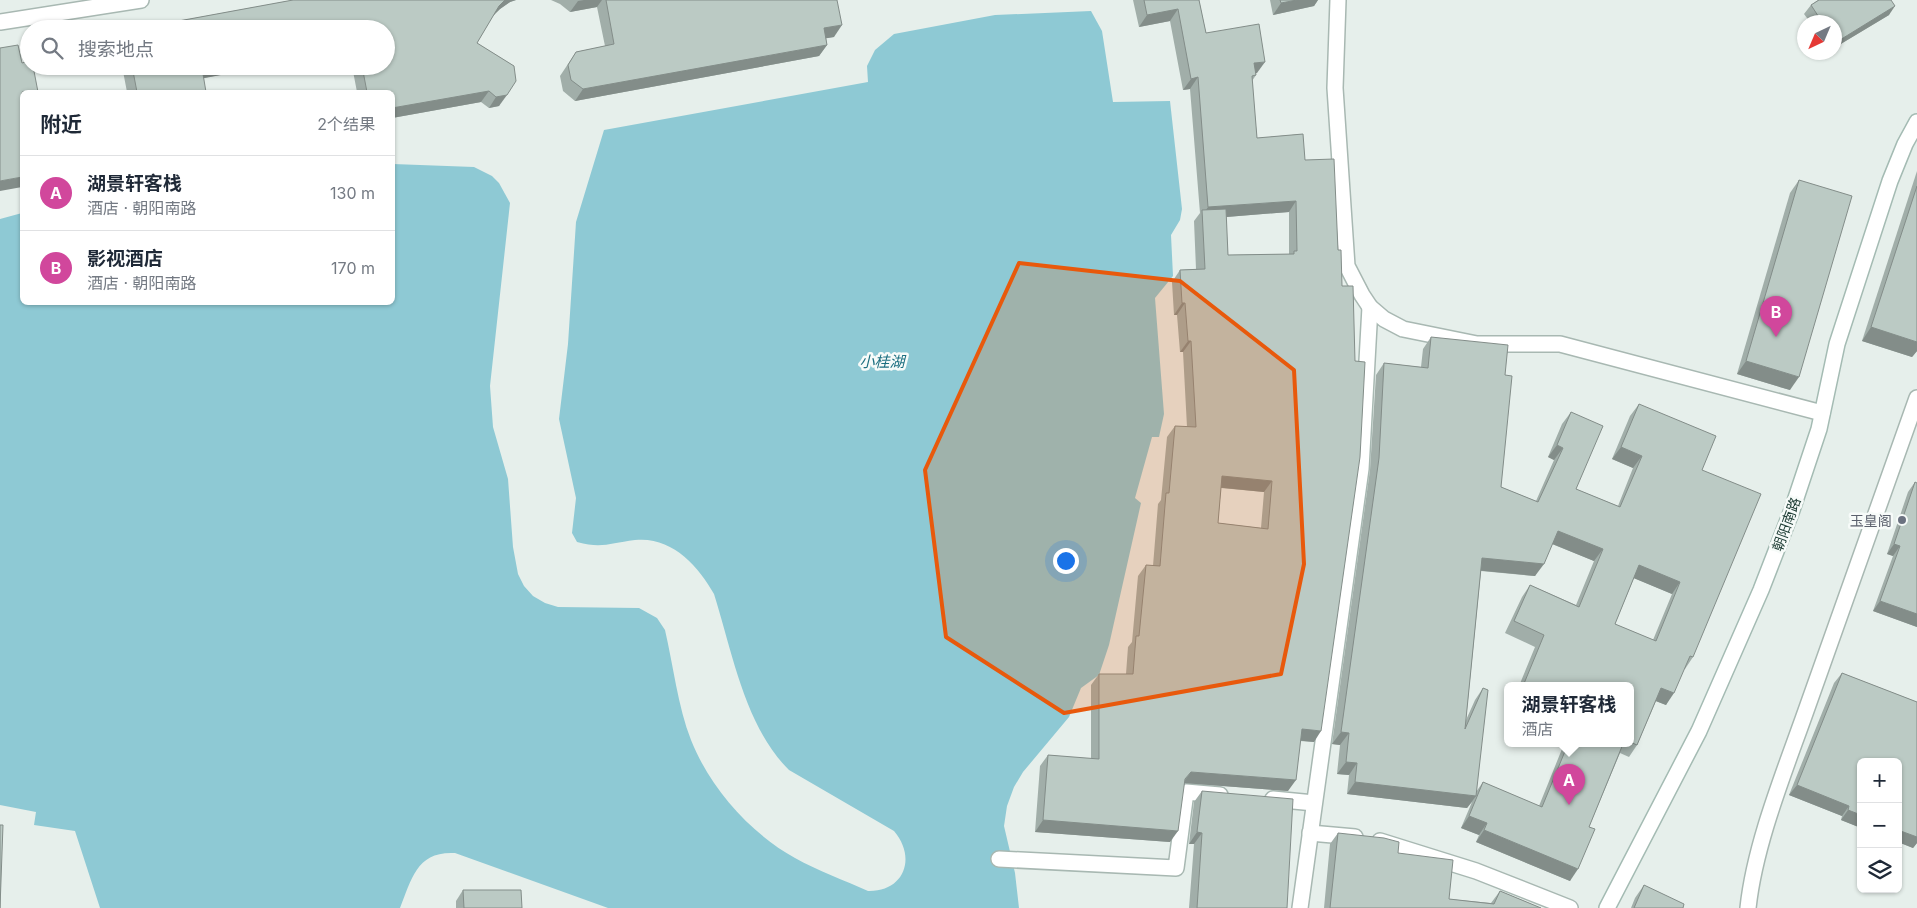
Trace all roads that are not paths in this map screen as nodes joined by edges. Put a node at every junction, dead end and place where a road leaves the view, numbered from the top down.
1 (141, 0) edge
2 (1338, 0) edge
3 (0, 22) edge
4 (1917, 122) edge
5 (1370, 306) junction
6 (1917, 398) edge
7 (1822, 413) junction
8 (1235, 796) edge
9 (1255, 798) edge
10 (1314, 803) junction
11 (1310, 833) junction
12 (999, 859) dead end
13 (1300, 908) edge
14 (1570, 908) edge
15 (1607, 908) edge
16 (1748, 908) edge

1 - 3 street
2 - 5 street
4 - 7 street, 朝阳南路
5 - 7 street
5 - 10 street
6 - 16 street
7 - 15 street, 朝阳南路
8 - 12 street
9 - 10 street
10 - 11 street
11 - 13 street
11 - 14 street

